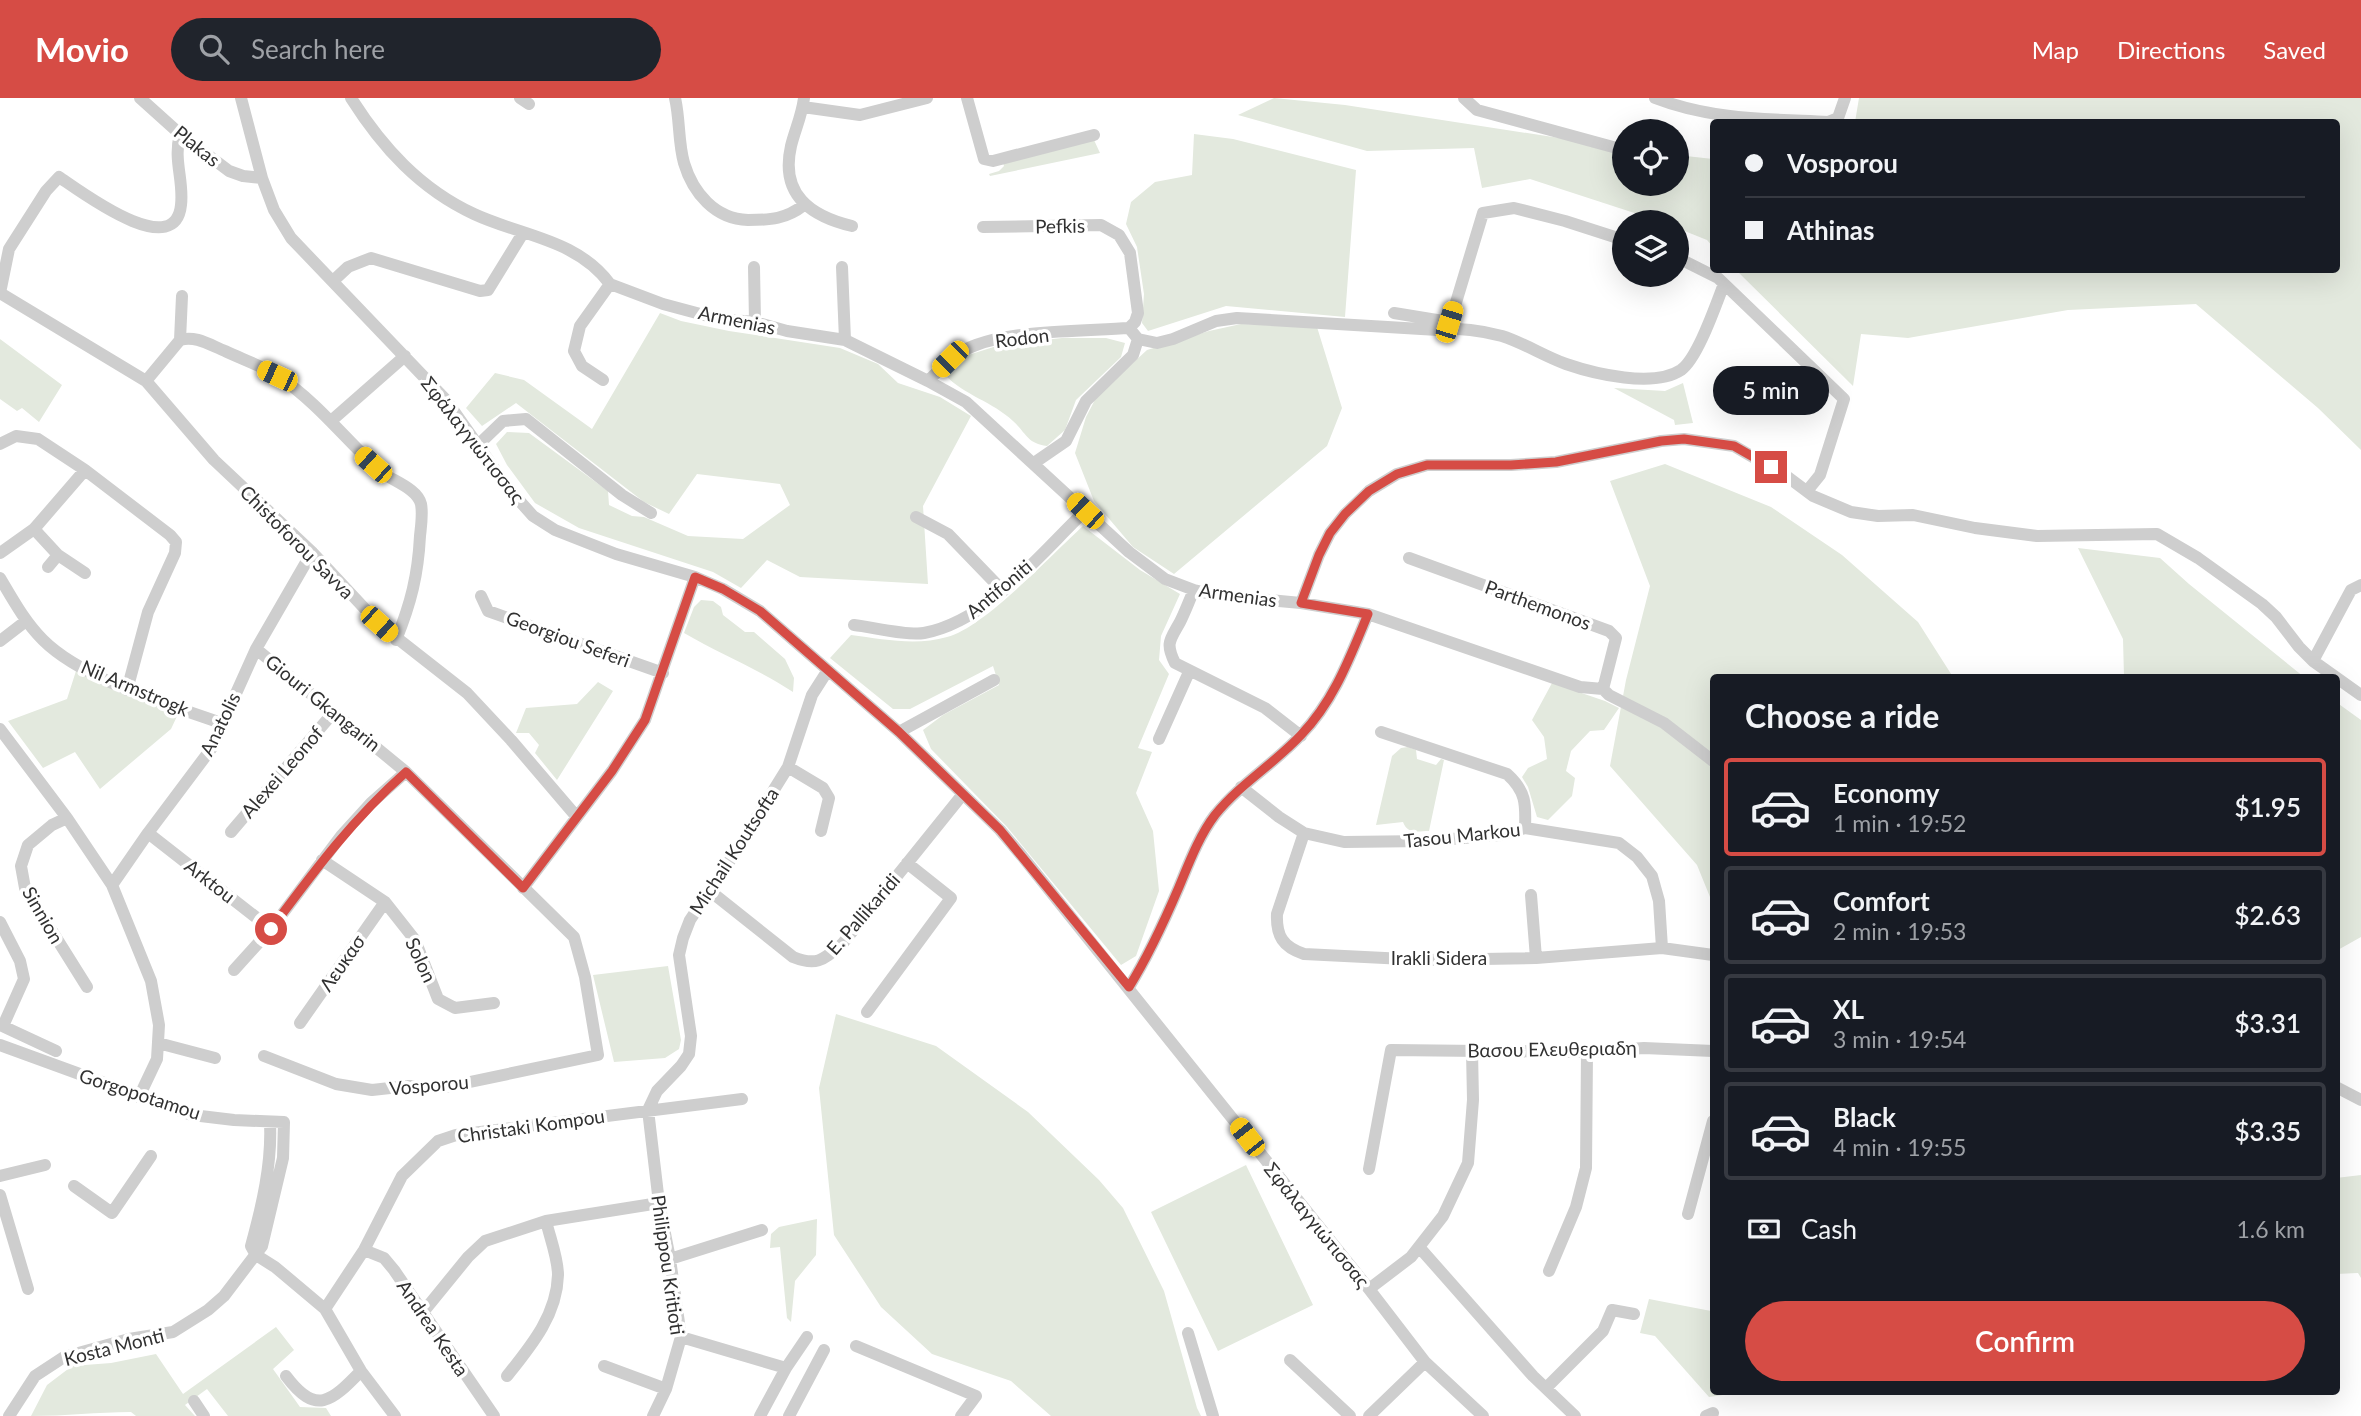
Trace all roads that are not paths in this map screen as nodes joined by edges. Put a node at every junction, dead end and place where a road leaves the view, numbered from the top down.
1 (140, 98) edge
2 (242, 98) edge
3 (351, 98) edge
4 (675, 98) edge
5 (927, 98) edge
6 (967, 98) edge
7 (1464, 98) edge
8 (1655, 98) edge
9 (1845, 98) edge
10 (804, 103) edge
11 (1755, 119) edge
12 (1836, 119) edge
13 (180, 134) junction
14 (1094, 135) dead end
15 (1612, 147) edge
16 (262, 178) junction
17 (804, 205) junction
18 (852, 226) dead end
19 (983, 226) dead end
20 (523, 233) junction
21 (1612, 236) edge
22 (5, 247) edge
23 (1689, 264) edge
24 (754, 267) dead end
25 (842, 267) dead end
26 (333, 282) junction
27 (610, 284) junction
28 (1724, 284) junction
29 (0, 293) edge
30 (182, 296) dead end
31 (1394, 313) dead end
32 (755, 322) junction
33 (1449, 325) junction
34 (1129, 328) junction
35 (180, 340) junction
36 (1138, 340) junction
37 (845, 341) junction
38 (405, 356) junction
39 (603, 380) dead end
40 (146, 381) junction
41 (928, 381) junction
42 (331, 421) junction
43 (0, 444) edge
44 (478, 445) junction
45 (1034, 463) junction
46 (85, 470) junction
47 (1807, 491) junction
48 (1085, 511) junction
49 (651, 513) dead end
50 (916, 517) dead end
51 (34, 530) junction
52 (312, 552) junction
53 (0, 553) edge
54 (58, 555) junction
55 (1409, 558) dead end
56 (48, 567) dead end
57 (85, 573) dead end
58 (695, 577) junction
59 (0, 578) edge
60 (2361, 585) edge
61 (1194, 590) junction
62 (1003, 591) junction
63 (481, 596) dead end
64 (1301, 603) junction
65 (1368, 614) junction
66 (26, 621) junction
67 (855, 625) dead end
68 (396, 640) junction
69 (0, 641) edge
70 (256, 649) junction
71 (2313, 661) junction
72 (828, 670) junction
73 (1189, 672) junction
74 (663, 673) junction
75 (2331, 674) edge
76 (994, 680) dead end
77 (2340, 680) edge
78 (1603, 689) junction
79 (127, 690) junction
80 (2361, 695) edge
81 (333, 713) junction
82 (224, 724) junction
83 (0, 729) edge
84 (899, 732) junction
85 (1381, 732) dead end
86 (1301, 736) junction
87 (1159, 739) dead end
88 (4, 744) edge
89 (1710, 759) edge
90 (788, 767) junction
91 (406, 772) junction
92 (1241, 787) junction
93 (963, 794) junction
94 (576, 816) junction
95 (67, 818) junction
96 (1525, 828) junction
97 (821, 831) dead end
98 (231, 832) dead end
99 (148, 833) junction
100 (1304, 833) junction
101 (322, 860) junction
102 (907, 863) junction
103 (112, 885) junction
104 (523, 888) junction
105 (710, 891) junction
106 (1531, 895) dead end
107 (385, 902) junction
108 (0, 922) edge
109 (271, 929) junction
110 (1662, 948) junction
111 (1710, 955) edge
112 (1535, 958) junction
113 (234, 970) dead end
114 (87, 987) dead end
115 (1129, 987) junction
116 (494, 1003) dead end
117 (867, 1012) dead end
118 (300, 1023) dead end
119 (2, 1025) edge
120 (158, 1043) junction
121 (0, 1045) edge
122 (56, 1051) dead end
123 (1472, 1051) junction
124 (1710, 1051) edge
125 (1587, 1052) junction
126 (598, 1055) joint
127 (264, 1056) dead end
128 (215, 1058) dead end
129 (2340, 1089) edge
130 (139, 1097) junction
131 (743, 1099) dead end
132 (2361, 1100) edge
133 (648, 1110) junction
134 (284, 1122) joint
135 (270, 1123) junction
136 (1710, 1132) edge
137 (151, 1156) dead end
138 (45, 1165) dead end
139 (1369, 1169) dead end
140 (0, 1176) edge
141 (75, 1186) dead end
142 (0, 1195) edge
143 (659, 1203) junction
144 (1688, 1214) dead end
145 (546, 1221) junction
146 (5, 1223) edge
147 (762, 1230) dead end
148 (1419, 1247) junction
149 (364, 1250) junction
150 (256, 1255) junction
151 (670, 1259) junction
152 (1549, 1271) dead end
153 (28, 1289) dead end
154 (1368, 1289) junction
155 (325, 1309) junction
156 (424, 1311) junction
157 (1634, 1314) dead end
158 (1188, 1333) dead end
159 (681, 1337) junction
160 (807, 1337) dead end
161 (856, 1346) dead end
162 (824, 1350) dead end
163 (1290, 1360) dead end
164 (1425, 1362) junction
165 (604, 1366) dead end
166 (786, 1368) junction
167 (361, 1371) junction
168 (286, 1376) dead end
169 (507, 1376) dead end
170 (666, 1388) junction
171 (1546, 1388) junction
172 (194, 1401) dead end
173 (9, 1416) edge
174 (204, 1416) edge
175 (395, 1416) edge
176 (494, 1416) edge
177 (653, 1416) edge
178 (760, 1416) edge
179 (789, 1416) edge
180 (961, 1416) edge
181 (1213, 1416) edge
182 (1350, 1416) edge
183 (1369, 1416) edge
184 (1483, 1416) edge
185 (1575, 1416) edge

1 - 13 street, Plakas
2 - 16 street, Σφάλαγγιώτισσας
3 - 20 street
4 - 17 street
5 - 10 street
6 - 14 street
7 - 15 street
8 - 11 street
9 - 12 street
10 - 17 street
13 - 16 street, Plakas
13 - 22 street
16 - 26 street, Σφάλαγγιώτισσας
17 - 18 street
19 - 34 street, Pefkis
20 - 26 street
20 - 27 street
21 - 33 street
22 - 29 street
23 - 28 street
24 - 32 street
25 - 37 street
26 - 38 street, Σφάλαγγιώτισσας
27 - 32 street, Armenias
27 - 39 street
28 - 33 street
28 - 47 street
29 - 40 street, Chistoforou Savva
30 - 35 street
31 - 33 street
32 - 37 street, Armenias
33 - 36 street
34 - 36 street
34 - 41 street, Rodon
35 - 40 street
35 - 42 street
36 - 45 street
37 - 41 street, Armenias
38 - 42 street
38 - 44 street, Σφάλαγγιώτισσας
40 - 52 street, Chistoforou Savva
41 - 45 street, Armenias
42 - 68 street
43 - 46 street
44 - 49 street
44 - 58 street, Σφάλαγγιώτισσας
45 - 48 street, Armenias
46 - 51 street
46 - 79 street
47 - 64 street
47 - 71 street
48 - 61 street, Armenias
48 - 62 street, Antifoniti
50 - 62 street
51 - 53 street
51 - 54 street
52 - 68 street, Chistoforou Savva
52 - 70 street, Anatolis
54 - 56 street
54 - 57 street
55 - 78 street, Parthemonos
58 - 72 street, Σφάλαγγιώτισσας
58 - 74 street
59 - 66 street, Nil Armstrogk
60 - 71 street
61 - 64 street, Armenias
61 - 73 street
62 - 67 street, Antifoniti
63 - 74 street, Georgiou Seferi
64 - 65 street, Armenias
65 - 78 street, Armenias
65 - 86 street
66 - 69 street
66 - 79 street, Nil Armstrogk
68 - 94 street, Chistoforou Savva
70 - 81 street, Giouri Gkangarin
70 - 82 street, Anatolis
71 - 75 street
72 - 84 street, Σφάλαγγιώτισσας
72 - 90 street, Michail Koutsofta
73 - 86 street
73 - 87 street
74 - 94 street
76 - 84 street
77 - 80 street
78 - 89 street, Armenias
79 - 82 street, Nil Armstrogk
81 - 91 street, Giouri Gkangarin
81 - 98 street, Alexei Leonof
82 - 99 street, Anatolis
83 - 88 street
84 - 93 street, Σφάλαγγιώτισσας
85 - 96 street
86 - 92 street
88 - 95 street
90 - 97 street
90 - 105 street, Michail Koutsofta
91 - 101 street
91 - 104 street, Giouri Gkangarin
92 - 100 street, Tasou Markou
92 - 115 street
93 - 102 street, E. Pallikaridi
93 - 115 street, Σφάλαγγιώτισσας
94 - 104 street
95 - 103 street
95 - 114 street, Sinnion
96 - 100 street, Tasou Markou
96 - 110 street, Tasou Markou
99 - 103 street, Anatolis
99 - 109 street, Arktou
100 - 112 street, Irakli Sidera
101 - 107 street, Solon
101 - 109 street
102 - 105 street, E. Pallikaridi
102 - 117 street
103 - 120 street
104 - 126 street, Giouri Gkangarin
105 - 133 street, Michail Koutsofta
106 - 112 street
107 - 116 street, Solon
107 - 118 street, Λευκασ
108 - 119 street
109 - 113 street
110 - 111 street, Irakli Sidera
110 - 112 street, Irakli Sidera
115 - 154 street, Σφάλαγγιώτισσας
119 - 122 street
120 - 128 street
120 - 130 street
121 - 130 street, Gorgopotamou
123 - 125 street, Βασου Ελευθεριαδη
123 - 139 street, Βασου Ελευθεριαδη
123 - 148 street
124 - 125 street, Βασου Ελευθεριαδη
125 - 152 street
126 - 127 street, Vosporou
129 - 132 street
130 - 135 street, Gorgopotamou
131 - 133 street, Christaki Kompou
133 - 143 street, Philippou Kritioti
133 - 149 street, Christaki Kompou
134 - 135 street, Gorgopotamou
134 - 150 street, Kosta Monti
135 - 150 street
136 - 144 street
137 - 141 street
138 - 140 street
142 - 146 street
143 - 145 street
143 - 151 street, Philippou Kritioti
145 - 156 street
145 - 169 street
146 - 153 street
147 - 151 street
148 - 154 street
148 - 171 street
149 - 155 street, Christaki Kompou
149 - 156 street, Andrea Kesta
150 - 155 street
150 - 173 street, Kosta Monti
151 - 159 street, Philippou Kritioti
154 - 164 street, Σφάλαγγιώτισσας
155 - 167 street
156 - 176 street, Andrea Kesta
157 - 171 street
158 - 181 street
159 - 166 street
159 - 170 street, Philippou Kritioti
160 - 166 street
161 - 180 street
162 - 179 street
163 - 182 street
164 - 183 street
164 - 184 street, Σφάλαγγιώτισσας
165 - 170 street
166 - 178 street
167 - 168 street
167 - 175 street
170 - 177 street, Philippou Kritioti
171 - 185 street
172 - 174 street

